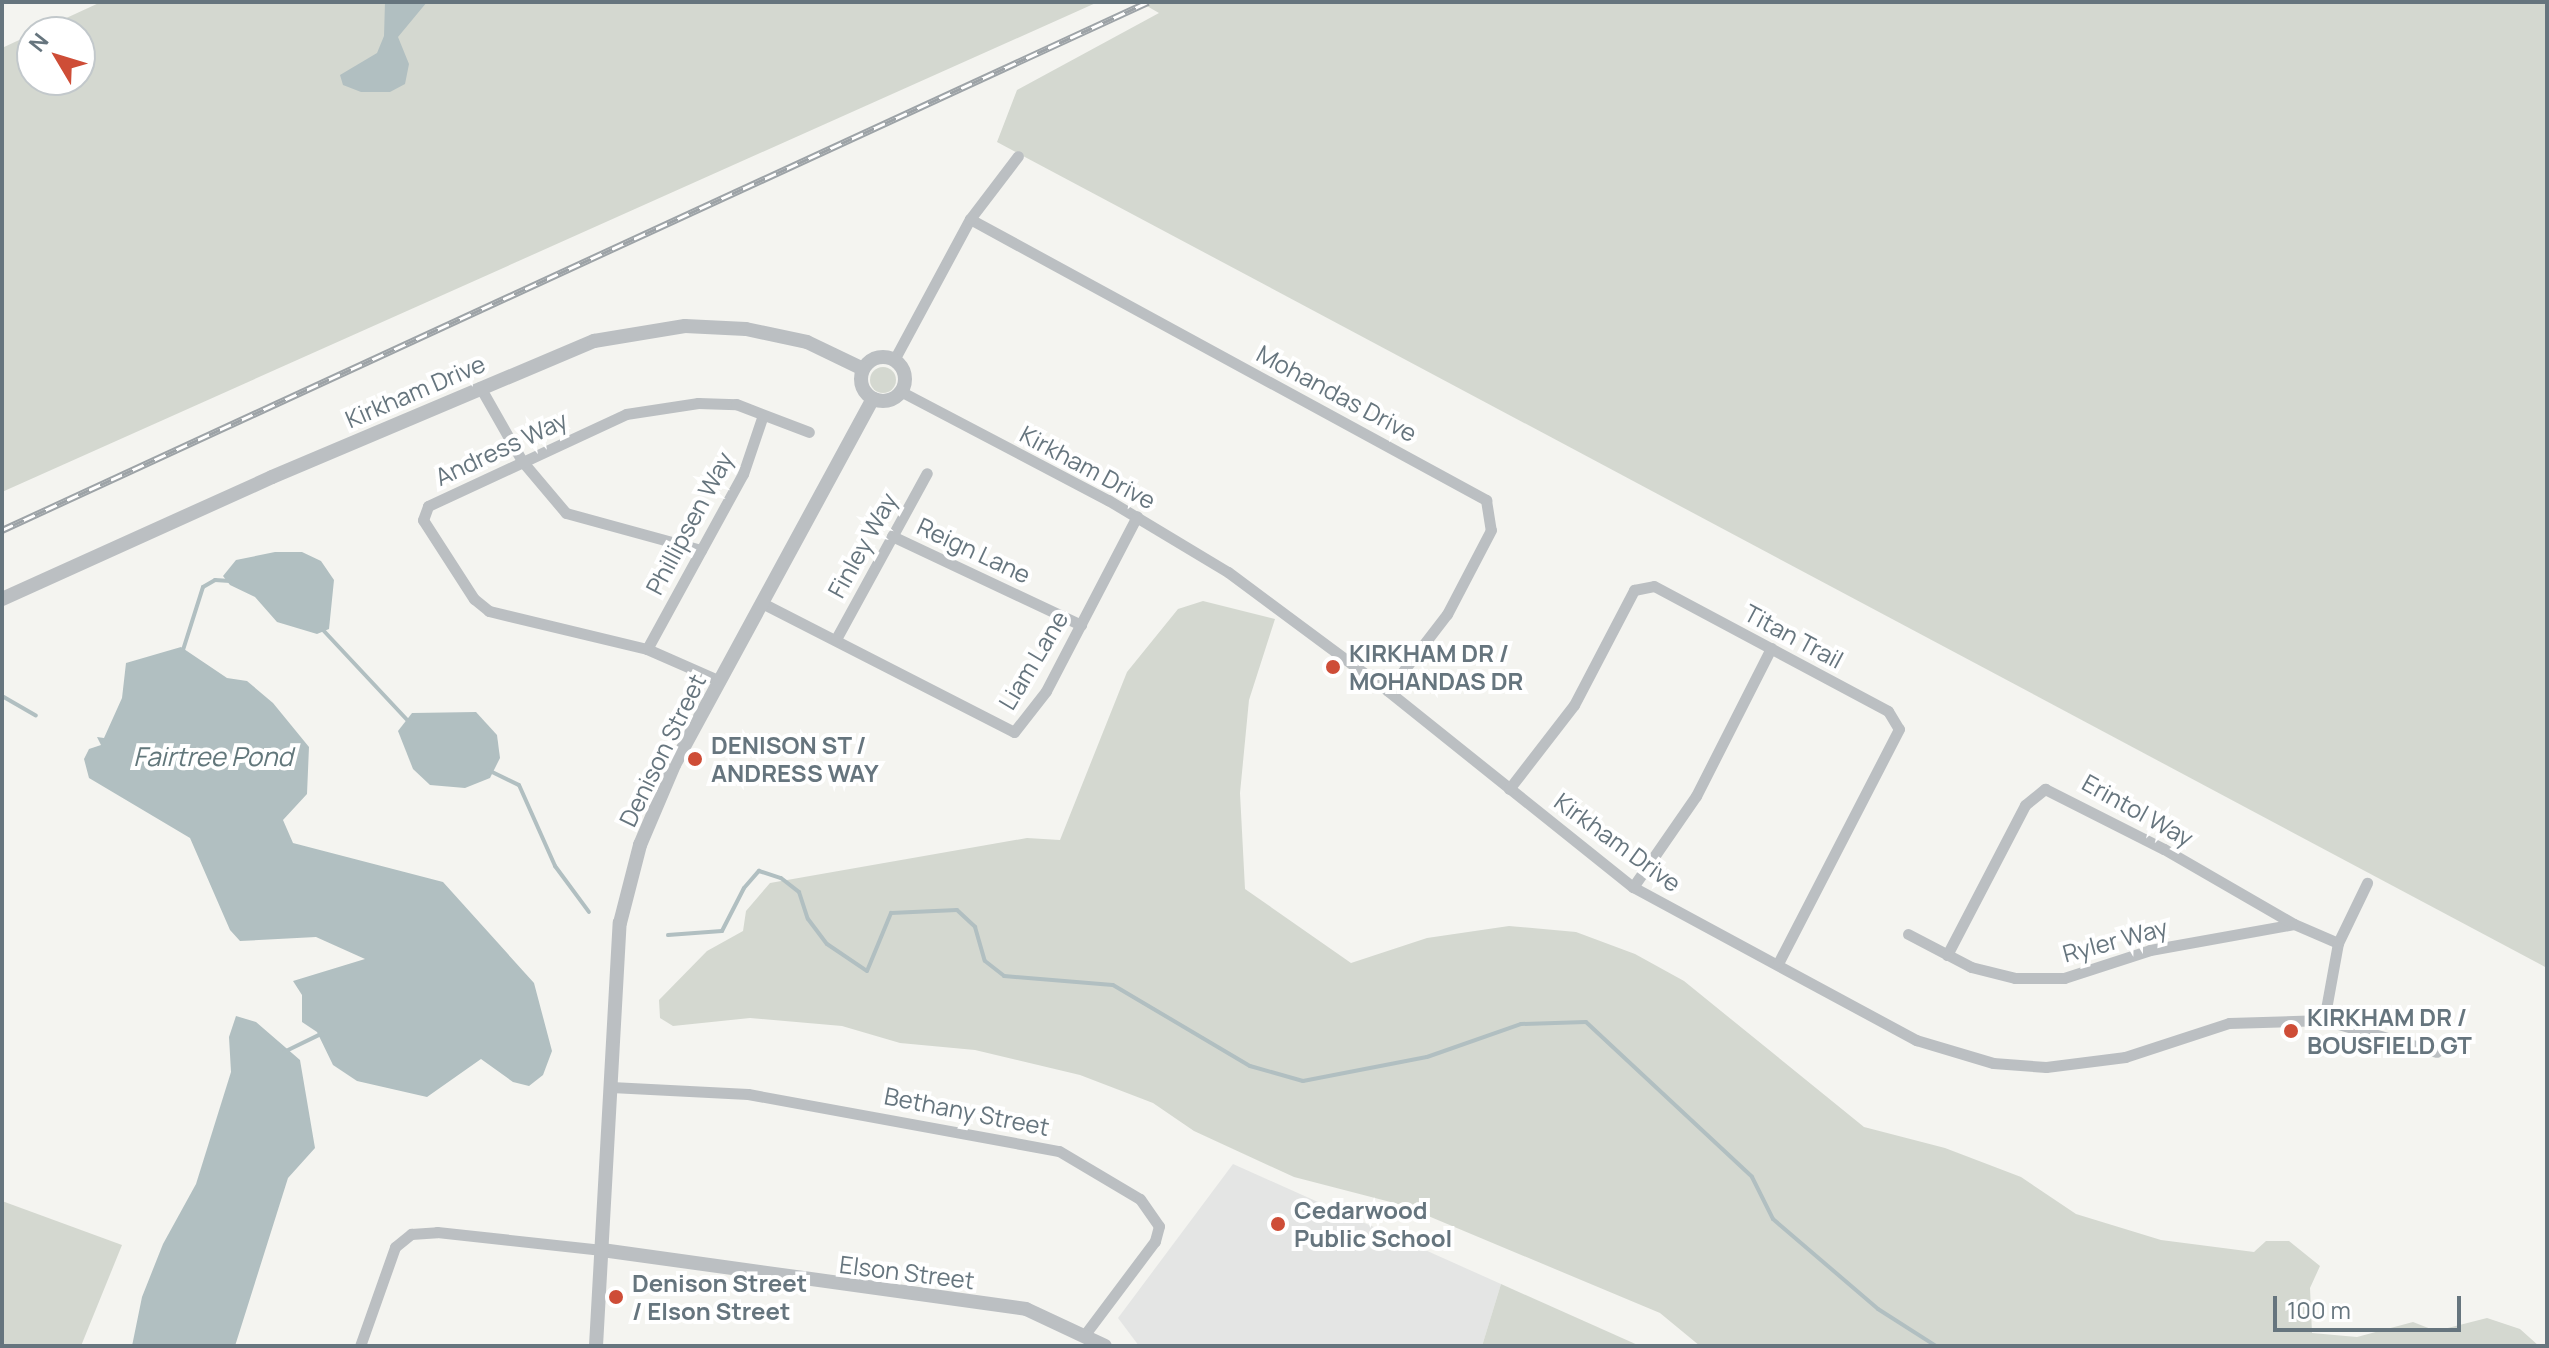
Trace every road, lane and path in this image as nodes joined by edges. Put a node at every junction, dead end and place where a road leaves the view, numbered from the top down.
1 (1018, 156) dead end
2 (970, 219) junction
3 (894, 360) junction
4 (863, 369) junction
5 (480, 387) junction
6 (902, 392) junction
7 (873, 399) junction
8 (763, 415) junction
9 (809, 432) dead end
10 (522, 461) junction
11 (927, 473) dead end
12 (1137, 516) junction
13 (892, 536) junction
14 (701, 550) junction
15 (2, 599) edge
16 (762, 603) junction
17 (1081, 625) junction
18 (836, 639) junction
19 (1771, 648) junction
20 (647, 649) junction
21 (720, 681) junction
22 (1388, 691) junction
23 (1509, 789) junction
24 (2367, 883) dead end
25 (1633, 887) junction
26 (2294, 924) junction
27 (1908, 934) dead end
28 (2338, 943) junction
29 (1947, 955) junction
30 (1778, 963) junction
31 (2324, 1020) junction
32 (2437, 1052) dead end
33 (611, 1087) junction
34 (602, 1250) junction
35 (1086, 1333) junction
36 (360, 1346) edge
37 (596, 1346) edge
38 (1105, 1346) edge

1 - 2 street
2 - 3 street
2 - 22 street, Mohandas Drive
3 - 4 street
3 - 6 street
4 - 5 street, Kirkham Drive
4 - 7 street
5 - 10 street
5 - 15 street, Kirkham Drive
6 - 7 street
6 - 12 street, Kirkham Drive
7 - 16 street, Denison Street
8 - 9 street, Andress Way
8 - 10 street, Andress Way
8 - 14 street, Phillipsen Way
10 - 14 street
10 - 20 street, Andress Way
11 - 13 street, Finley Way
12 - 17 street, Liam Lane
12 - 22 street, Kirkham Drive
13 - 17 street, Reign Lane
13 - 18 street, Finley Way
14 - 20 street, Phillipsen Way
16 - 18 street
16 - 21 street, Denison Street
17 - 18 street, Liam Lane
19 - 23 street, Titan Trail
19 - 25 street
19 - 30 street, Titan Trail
20 - 21 street, Andress Way
21 - 33 street, Denison Street
22 - 23 street, Kirkham Drive
23 - 25 street, Kirkham Drive
24 - 28 street
25 - 30 street, Kirkham Drive
26 - 28 street
26 - 29 street, Ryler Way
26 - 29 street, Erintol Way
27 - 29 street, Ryler Way
28 - 31 street
30 - 31 street, Kirkham Drive
31 - 32 street, Kirkham Drive
33 - 34 street, Denison Street
33 - 35 street, Bethany Street
34 - 35 street, Elson Street
34 - 36 street
34 - 37 street, Denison Street
35 - 38 street, Elson Street

